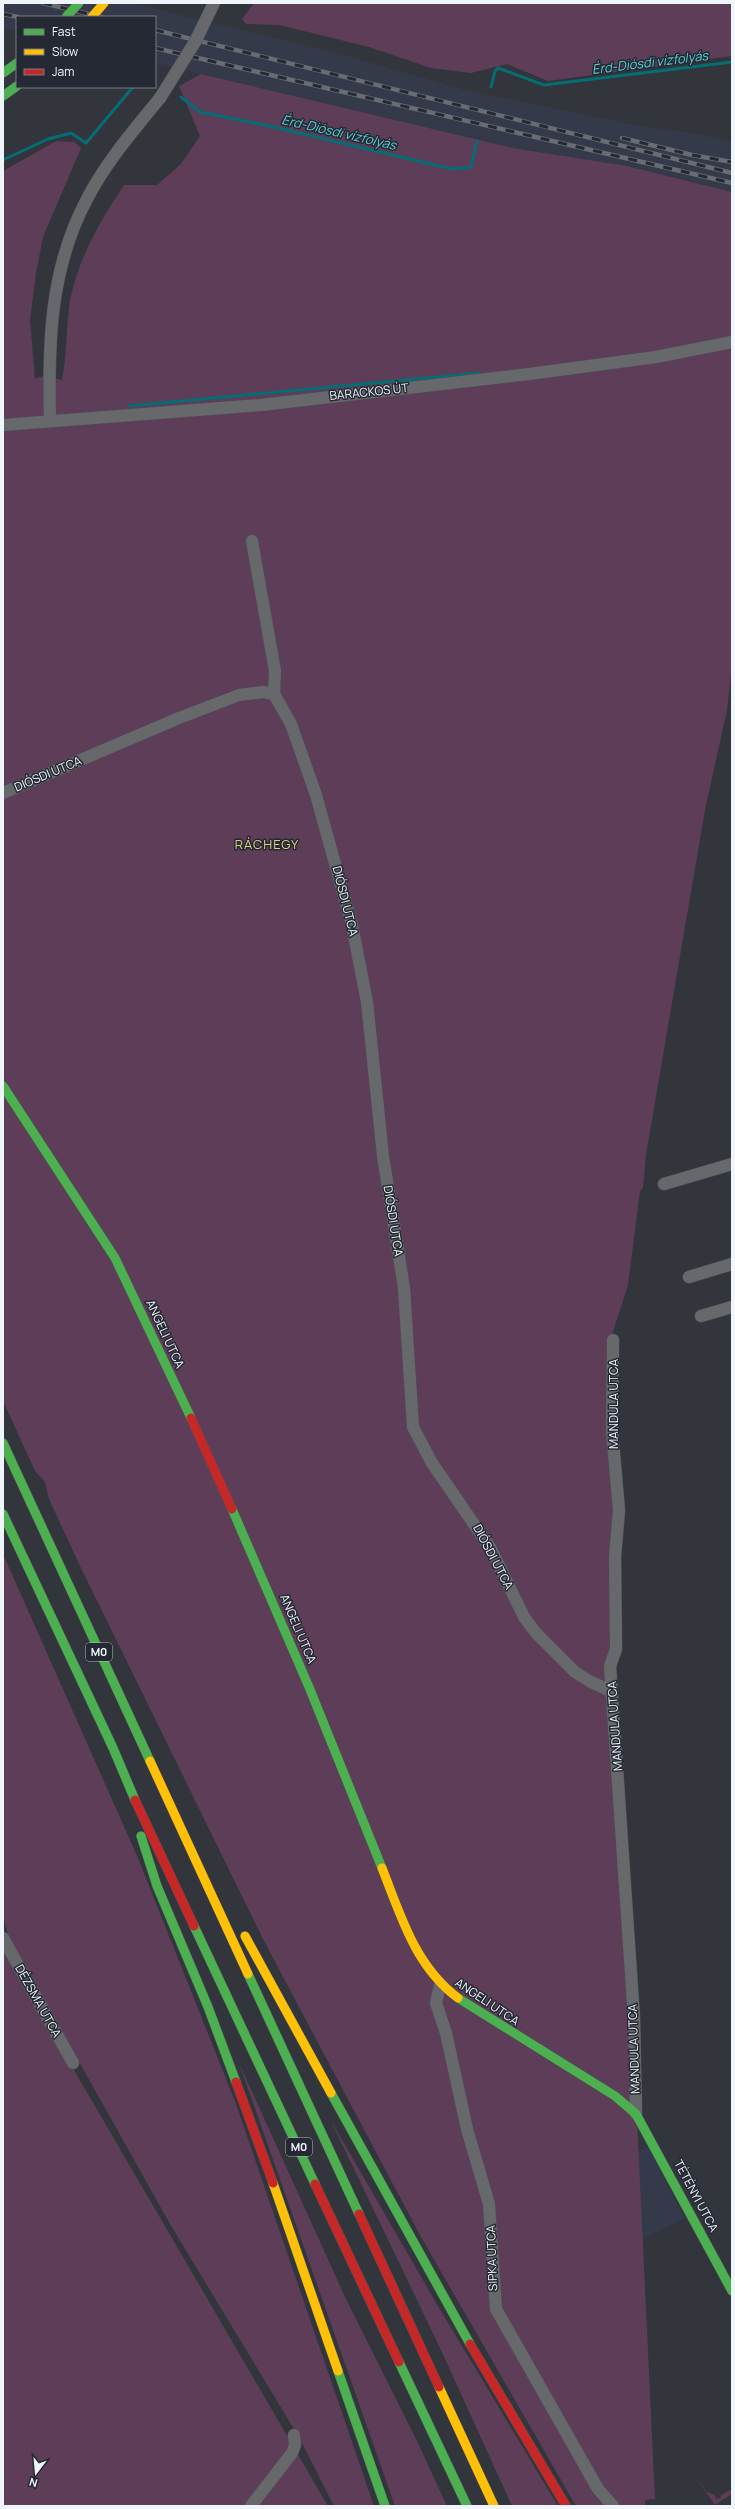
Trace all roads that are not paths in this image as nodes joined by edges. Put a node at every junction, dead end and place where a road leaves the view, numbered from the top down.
1 (79, 3) edge
2 (104, 3) edge
3 (214, 3) edge
4 (67, 16) edge
5 (93, 16) edge
6 (16, 64) edge
7 (3, 73) edge
8 (16, 87) edge
9 (6, 94) edge
10 (732, 342) edge
11 (50, 420) junction
12 (3, 425) edge
13 (252, 541) dead end
14 (274, 694) junction
15 (3, 793) edge
16 (3, 1086) edge
17 (732, 1164) edge
18 (664, 1184) dead end
19 (732, 1264) edge
20 (689, 1277) dead end
21 (732, 1307) edge
22 (701, 1316) dead end
23 (613, 1340) dead end
24 (3, 1443) edge
25 (3, 1514) edge
26 (611, 1691) junction
27 (129, 1788) junction
28 (196, 1862) junction
29 (215, 1881) dead end
30 (240, 1925) dead end
31 (3, 1938) edge
32 (440, 1985) junction
33 (73, 2063) dead end
34 (636, 2114) junction
35 (732, 2291) edge
36 (294, 2435) dead end
37 (252, 2506) edge
38 (385, 2506) edge
39 (467, 2506) edge
40 (494, 2506) edge
41 (566, 2506) edge
42 (613, 2506) edge

1 - 4 main road, bridge
2 - 5 main road, bridge
3 - 11 street, bridge
6 - 7 main road
8 - 9 main road
10 - 11 street, BARACKOS ÚT
11 - 12 street, BARACKOS ÚT
13 - 14 street
14 - 15 street, DIÓSDI UTCA
14 - 26 street, DIÓSDI UTCA
16 - 32 main road, ANGELI UTCA
17 - 18 street
19 - 20 street
21 - 22 street
23 - 26 street, MANDULA UTCA
24 - 28 main road, M0
25 - 27 main road, M0
26 - 34 street, MANDULA UTCA
27 - 38 main road
27 - 39 main road, M0
28 - 29 main road
28 - 40 main road, M0
30 - 41 main road
31 - 33 street, DÉZSMA UTCA
32 - 34 main road, ANGELI UTCA
32 - 42 street, SIPKA UTCA
34 - 35 main road, TÉTÉNYI UTCA
36 - 37 street

